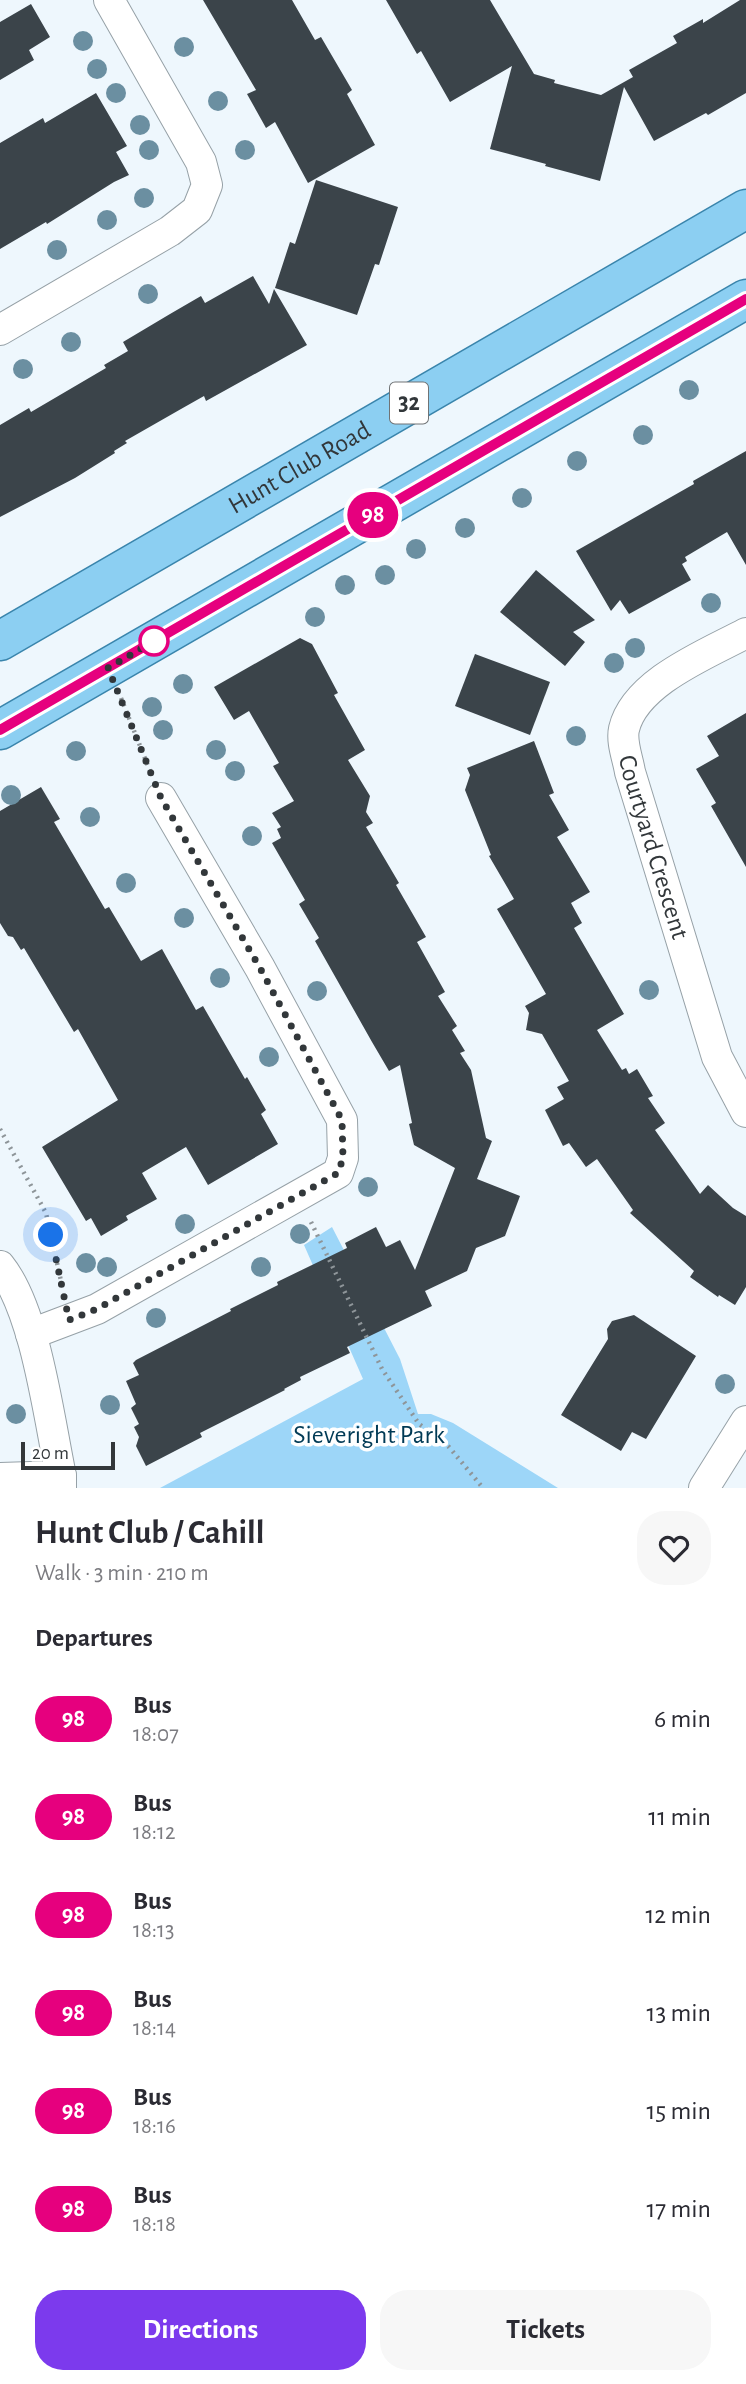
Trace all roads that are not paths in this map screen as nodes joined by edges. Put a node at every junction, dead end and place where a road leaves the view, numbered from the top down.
1 (108, 0) edge
2 (746, 209) edge
3 (746, 299) edge
4 (0, 330) edge
5 (746, 632) edge
6 (0, 640) edge
7 (0, 730) edge
8 (161, 798) road end
9 (746, 1112) edge
10 (0, 1266) edge
11 (31, 1334) junction
12 (746, 1421) edge
13 (0, 1478) edge
14 (61, 1482) edge
15 (704, 1488) edge

1 - 4 street
2 - 6 main road, Hunt Club Road / 32
3 - 7 main road
5 - 9 street, Courtyard Crescent
8 - 11 street
10 - 11 street
11 - 14 street
12 - 15 street
13 - 14 street

